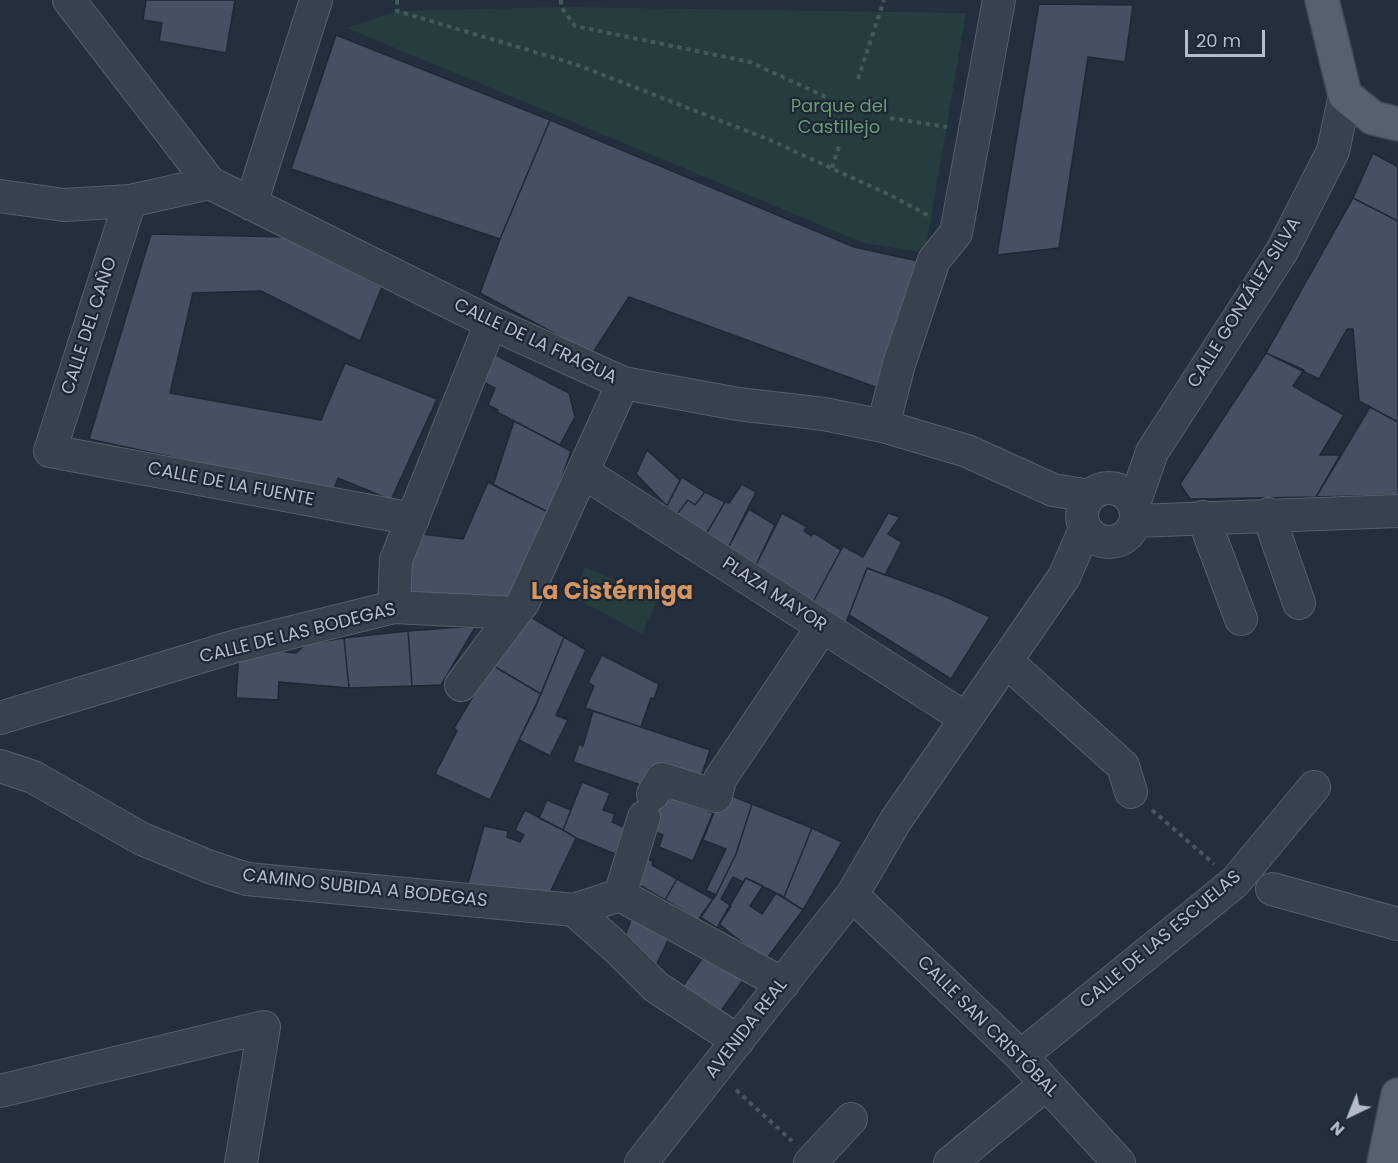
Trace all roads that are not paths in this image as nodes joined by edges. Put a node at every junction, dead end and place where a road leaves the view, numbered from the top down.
1 (69, 0) edge
2 (316, 0) edge
3 (999, 0) edge
4 (1322, 0) edge
5 (1345, 95) junction
6 (1386, 121) edge
7 (1333, 151) junction
8 (210, 183) junction
9 (0, 196) edge
10 (130, 201) junction
11 (251, 204) junction
12 (491, 323) junction
13 (623, 383) junction
14 (883, 426) junction
15 (50, 451) joint
16 (1152, 452) junction
17 (583, 472) junction
18 (1398, 511) edge
19 (1135, 512) junction
20 (1094, 514) junction
21 (1268, 514) junction
22 (1203, 517) junction
23 (413, 519) junction
24 (1299, 603) dead end
25 (394, 607) junction
26 (515, 613) junction
27 (1241, 619) dead end
28 (823, 626) junction
29 (1006, 661) junction
30 (462, 685) dead end
31 (0, 718) edge
32 (965, 718) junction
33 (0, 766) edge
34 (1314, 787) dead end
35 (1131, 792) road end
36 (1272, 890) dead end
37 (620, 894) junction
38 (852, 895) junction
39 (574, 910) junction
40 (1398, 924) edge
41 (783, 984) junction
42 (738, 1041) junction
43 (1021, 1056) junction
44 (1046, 1084) junction
45 (0, 1091) edge
46 (1398, 1095) edge
47 (851, 1119) dead end
48 (812, 1161) edge
49 (241, 1163) edge
50 (641, 1163) edge
51 (950, 1163) edge
52 (1119, 1163) edge
53 (1384, 1163) edge

1 - 8 street
2 - 11 street
3 - 14 street
4 - 5 main road
5 - 6 main road
5 - 7 street, CALLE GONZÁLEZ SILVA
6 - 7 street, CALLE GONZÁLEZ SILVA
7 - 16 street, CALLE GONZÁLEZ SILVA
8 - 10 street
8 - 11 street, CALLE DE LA FRAGUA
9 - 10 street
10 - 15 street, CALLE DEL CAÑO
11 - 12 street, CALLE DE LA FRAGUA
12 - 13 street, CALLE DE LA FRAGUA
12 - 23 street
13 - 14 street, CALLE DE LA FRAGUA
13 - 17 street
14 - 20 street, CALLE DE LA FRAGUA
15 - 23 street, CALLE DE LA FUENTE
16 - 19 street, CALLE GONZÁLEZ SILVA
16 - 20 street, CALLE GONZÁLEZ SILVA
17 - 26 street
17 - 28 street, PLAZA MAYOR
18 - 21 street
19 - 20 street, CALLE DE LA FRAGUA
19 - 20 street
19 - 22 street
20 - 29 street, CALLE GONZÁLEZ SILVA
21 - 22 street
21 - 24 street
22 - 27 street
23 - 25 street
25 - 26 street, CALLE DE LAS BODEGAS
25 - 31 street, CALLE DE LAS BODEGAS
26 - 30 street
28 - 32 street, PLAZA MAYOR
28 - 37 street
29 - 32 street, CALLE GONZÁLEZ SILVA
29 - 35 street
32 - 38 street
33 - 39 street, CAMINO SUBIDA A BODEGAS
34 - 43 street, CALLE DE LAS ESCUELAS
36 - 40 street
37 - 39 street
37 - 41 street
38 - 41 street, AVENIDA REAL
38 - 43 street, CALLE SAN CRISTÓBAL
39 - 42 street
41 - 42 street, AVENIDA REAL
42 - 50 street, AVENIDA REAL
43 - 44 street, CALLE SAN CRISTÓBAL
44 - 51 street
44 - 52 street, CALLE SAN CRISTÓBAL
45 - 49 street
46 - 53 main road
47 - 48 street

